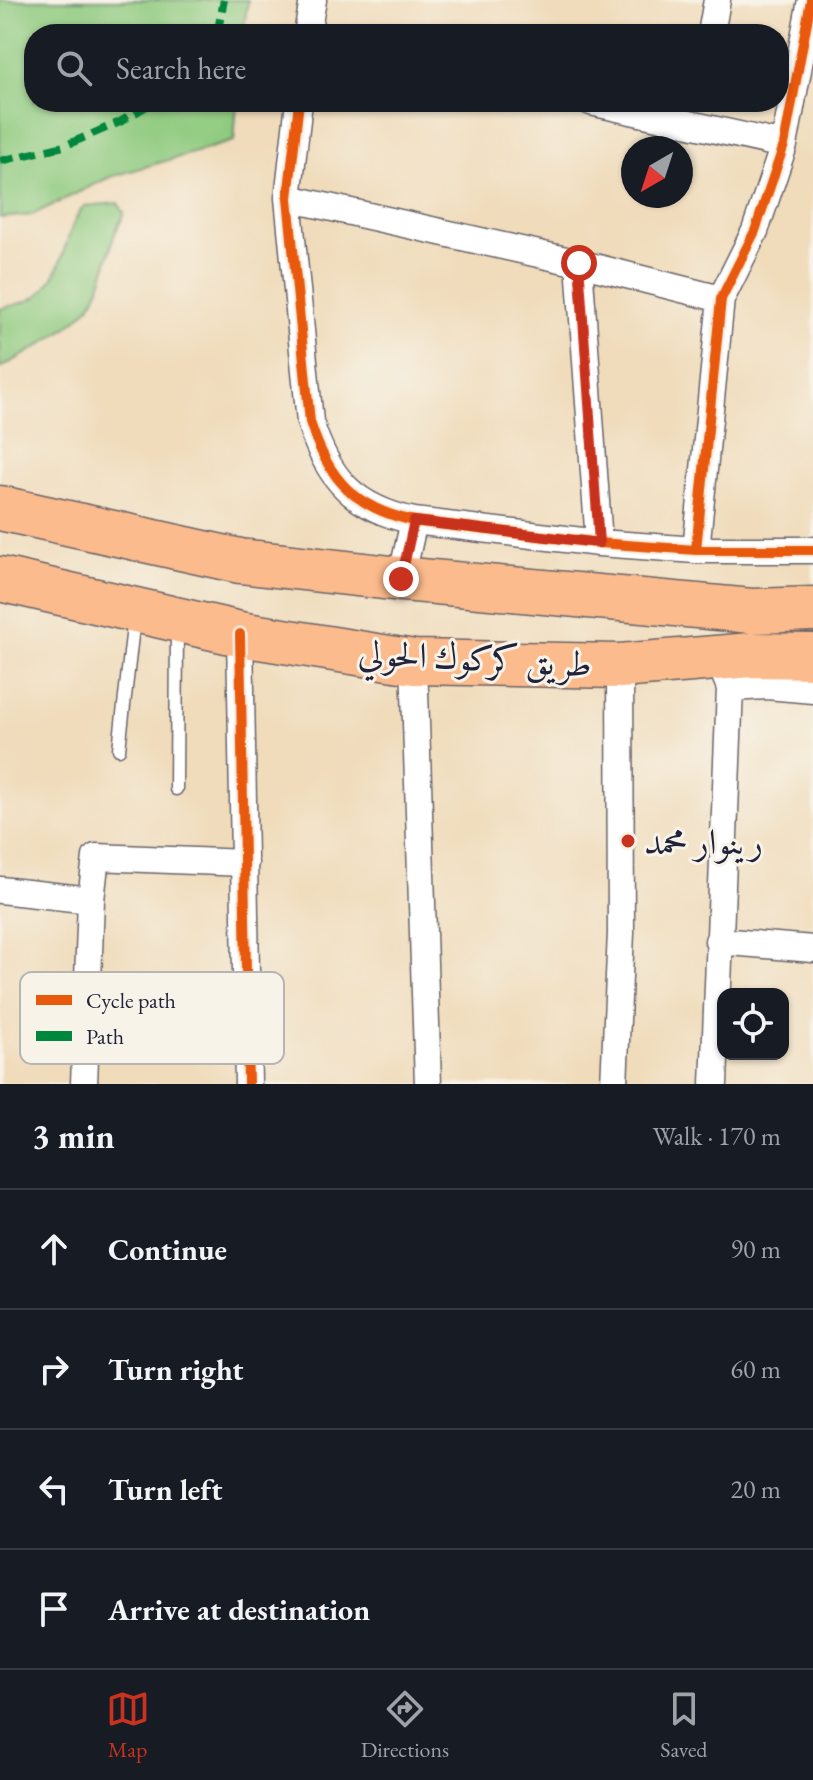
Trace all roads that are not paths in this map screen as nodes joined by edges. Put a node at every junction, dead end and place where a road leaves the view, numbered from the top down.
1 (313, 0) edge
2 (717, 0) edge
3 (811, 0) edge
4 (309, 24) edge
5 (713, 24) edge
6 (298, 112) edge
7 (697, 114) edge
8 (784, 145) junction
9 (288, 198) junction
10 (579, 263) junction
11 (721, 299) junction
12 (0, 508) edge
13 (414, 521) junction
14 (118, 536) junction
15 (599, 543) junction
16 (696, 550) junction
17 (813, 550) edge
18 (0, 579) edge
19 (401, 579) junction
20 (119, 607) junction
21 (813, 609) edge
22 (177, 619) junction
23 (240, 634) junction
24 (813, 656) edge
25 (414, 662) junction
26 (620, 666) junction
27 (733, 667) junction
28 (813, 690) edge
29 (119, 749) dead end
30 (176, 789) dead end
31 (245, 863) junction
32 (0, 890) edge
33 (91, 900) junction
34 (718, 941) junction
35 (813, 949) edge
36 (88, 972) edge
37 (246, 972) edge
38 (85, 1064) edge
39 (248, 1064) edge
40 (84, 1084) edge
41 (248, 1084) edge
42 (428, 1084) edge
43 (614, 1084) edge
44 (714, 1084) edge

1 - 4 street
2 - 5 street
3 - 8 street
6 - 9 street
7 - 8 street
8 - 11 street
9 - 10 street
9 - 13 street
10 - 11 street
10 - 15 street
11 - 16 street
12 - 14 highway, طريق كركوك الحولي
13 - 15 street
13 - 19 street
14 - 19 highway, طريق كركوك الحولي
14 - 20 highway
15 - 16 street
16 - 17 street
18 - 20 highway, طريق كركوك الحولي
19 - 21 highway, طريق كركوك الحولي
20 - 22 highway, طريق كركوك الحولي
20 - 29 lane
22 - 23 highway, طريق كركوك الحولي
22 - 30 lane
23 - 25 highway, طريق كركوك الحولي
23 - 31 street
24 - 27 highway, طريق كركوك الحولي
25 - 26 highway, طريق كركوك الحولي
25 - 42 street
26 - 27 highway, طريق كركوك الحولي
26 - 43 street
27 - 28 street
27 - 34 street
31 - 33 street
31 - 37 street
32 - 33 street
33 - 36 street
34 - 35 street
34 - 44 street
38 - 40 street
39 - 41 street

